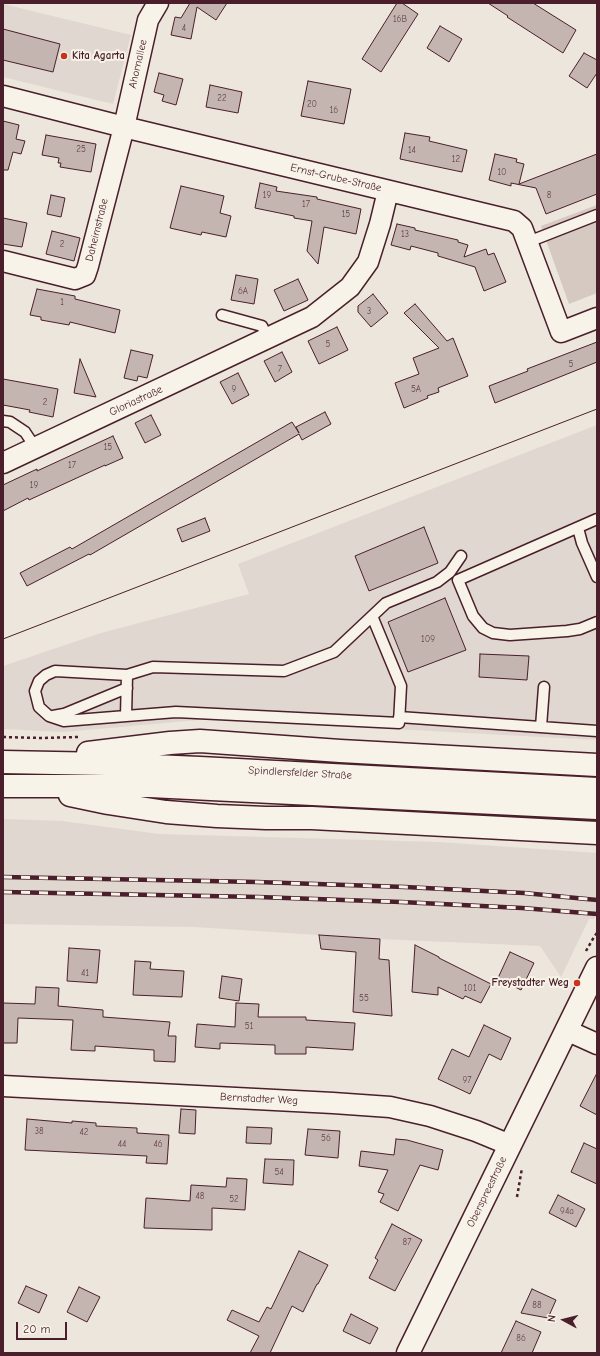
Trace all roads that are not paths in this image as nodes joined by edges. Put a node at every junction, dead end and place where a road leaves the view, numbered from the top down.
1 (156, 3) edge
2 (3, 96) edge
3 (124, 127) junction
4 (388, 190) junction
5 (597, 214) edge
6 (528, 242) junction
7 (3, 261) edge
8 (222, 315) dead end
9 (597, 318) edge
10 (268, 339) junction
11 (3, 421) edge
12 (35, 448) junction
13 (3, 463) edge
14 (597, 519) edge
15 (578, 528) junction
16 (461, 556) dead end
17 (597, 577) edge
18 (372, 616) junction
19 (597, 622) edge
20 (127, 675) junction
21 (544, 687) dead end
22 (126, 688) junction
23 (49, 716) junction
24 (126, 716) junction
25 (399, 717) junction
26 (541, 727) junction
27 (597, 731) edge
28 (3, 762) edge
29 (30, 762) junction
30 (597, 765) edge
31 (3, 786) edge
32 (28, 786) junction
33 (590, 798) edge
34 (597, 833) edge
35 (597, 968) edge
36 (597, 1004) edge
37 (566, 1030) junction
38 (597, 1044) edge
39 (3, 1086) edge
40 (510, 1145) junction
41 (408, 1353) edge

1 - 3 street, Ahornallee
2 - 3 street, Ernst-Grube-Straße
3 - 4 street, Ernst-Grube-Straße
3 - 7 street, Daheimstraße
4 - 6 street, Ernst-Grube-Straße
4 - 10 street, Gloriastraße
5 - 6 lane
6 - 9 street, Ernst-Grube-Straße
8 - 10 lane
10 - 12 street, Gloriastraße
11 - 12 lane
12 - 13 street, Gloriastraße
14 - 15 lane
15 - 17 lane
15 - 19 lane
16 - 18 lane
18 - 20 lane
18 - 25 lane
20 - 22 lane
20 - 23 lane
21 - 26 lane
22 - 23 lane
22 - 24 lane
23 - 24 lane
24 - 25 lane
25 - 26 lane
26 - 27 lane
28 - 29 main road, Spindlersfelder Straße
29 - 30 main road
29 - 33 main road, Spindlersfelder Straße
31 - 32 main road, Spindlersfelder Straße
32 - 33 main road, Spindlersfelder Straße
32 - 34 main road
35 - 37 main road, Oberspreestraße
36 - 37 main road
37 - 38 street
37 - 40 main road, Oberspreestraße
39 - 40 street, Bernstadter Weg
40 - 41 main road, Oberspreestraße

